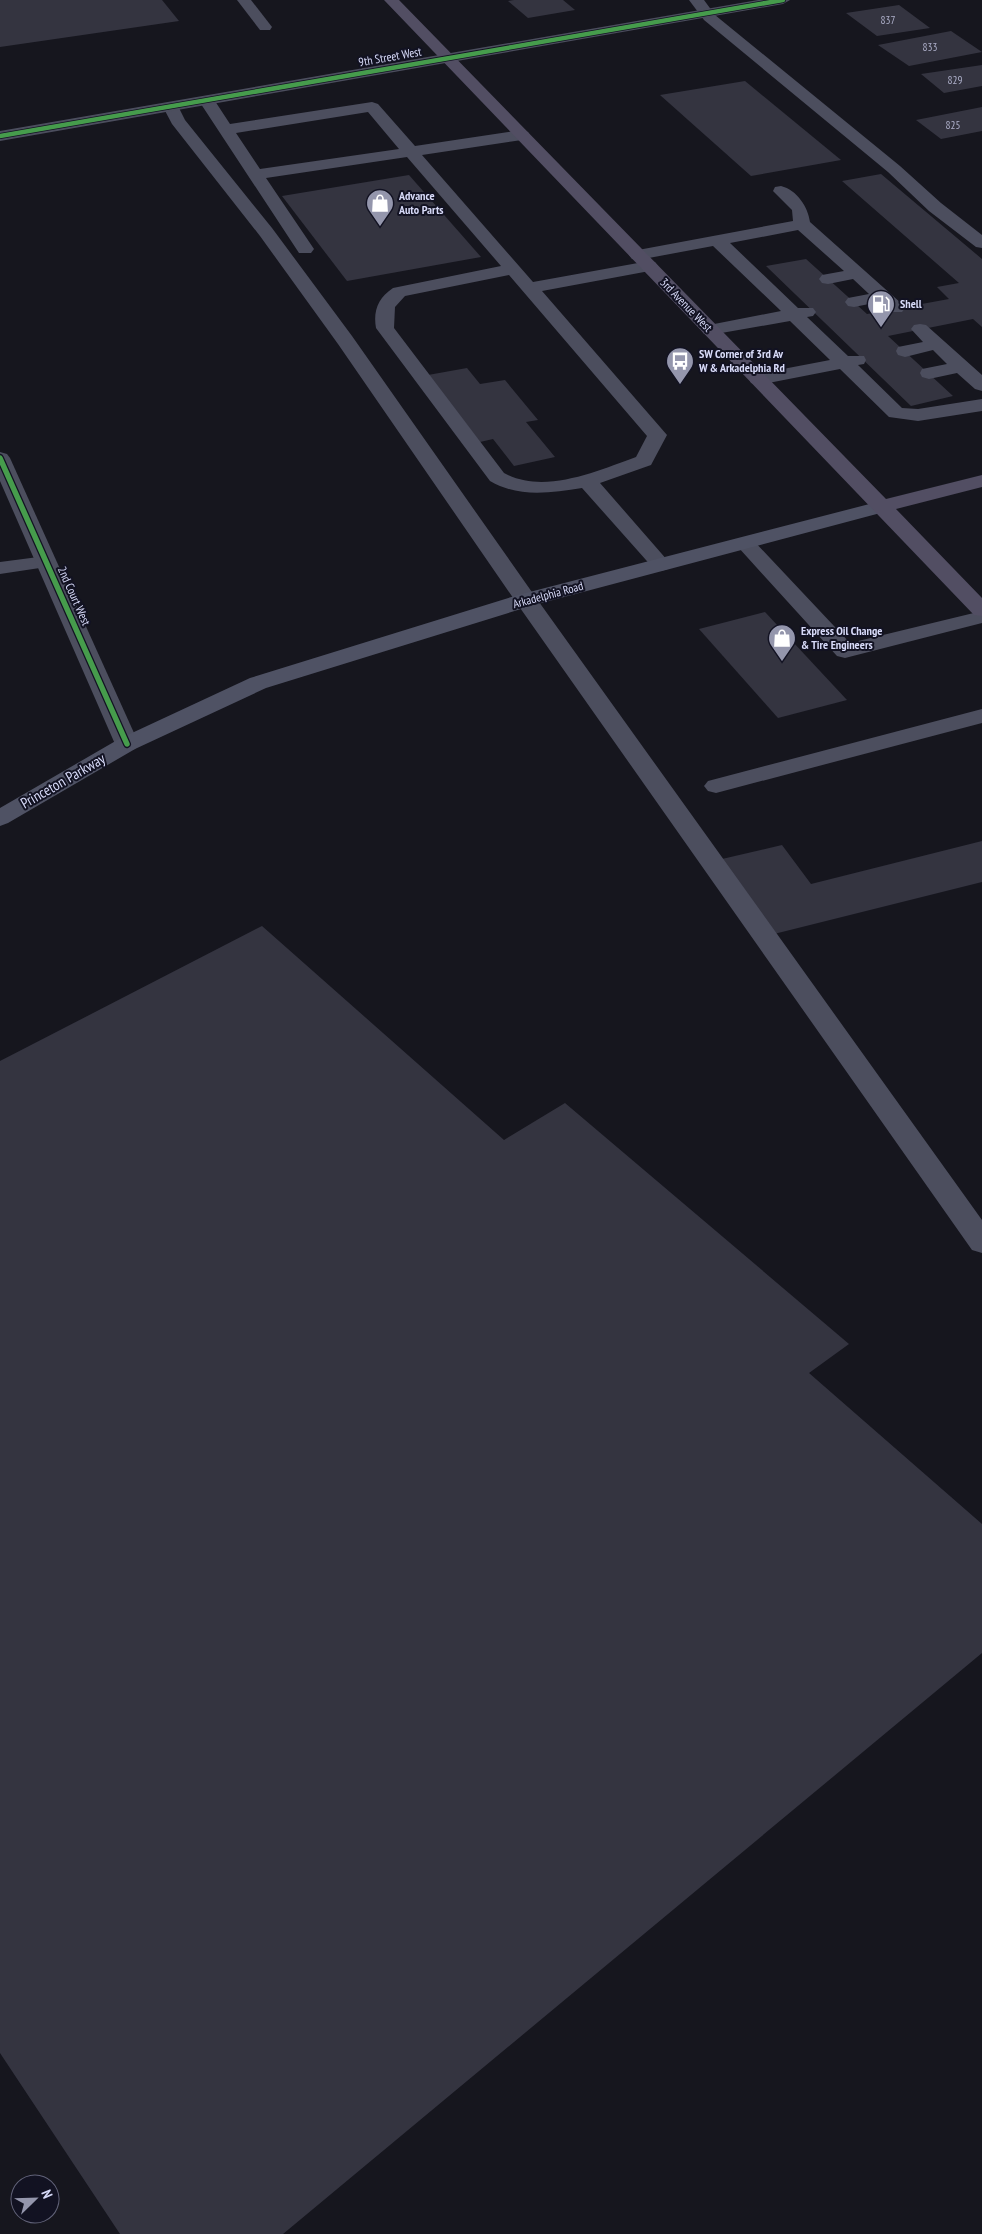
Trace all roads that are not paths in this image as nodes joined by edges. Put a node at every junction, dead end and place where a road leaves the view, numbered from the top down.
1 (244, 0) edge
2 (391, 0) edge
3 (696, 0) edge
4 (783, 0) edge
5 (706, 13) junction
6 (266, 26) dead end
7 (448, 58) junction
8 (207, 101) junction
9 (171, 107) junction
10 (225, 130) junction
11 (522, 134) junction
12 (0, 136) edge
13 (410, 151) junction
14 (255, 175) junction
15 (781, 191) dead end
16 (802, 224) junction
17 (717, 240) junction
18 (982, 243) edge
19 (305, 249) dead end
20 (644, 261) junction
21 (513, 269) junction
22 (858, 273) junction
23 (828, 279) dead end
24 (788, 287) dead end
25 (529, 288) junction
26 (769, 290) junction
27 (854, 302) dead end
28 (812, 310) dead end
29 (794, 314) junction
30 (920, 329) dead end
31 (710, 330) junction
32 (836, 334) dead end
33 (817, 337) junction
34 (937, 344) junction
35 (905, 351) dead end
36 (862, 359) dead end
37 (843, 362) junction
38 (962, 366) junction
39 (929, 373) dead end
40 (758, 379) junction
41 (886, 382) dead end
42 (982, 385) edge
43 (867, 386) junction
44 (982, 405) edge
45 (0, 458) edge
46 (587, 481) junction
47 (982, 481) edge
48 (881, 507) junction
49 (745, 543) junction
50 (46, 562) junction
51 (661, 565) junction
52 (0, 568) edge
53 (526, 600) junction
54 (982, 610) edge
55 (982, 617) edge
56 (982, 716) edge
57 (127, 744) junction
58 (716, 786) dead end
59 (0, 818) edge
60 (982, 1242) edge

1 - 6 street
2 - 7 main road, 3rd Avenue West
3 - 5 street
4 - 5 street, 9th Street West
5 - 7 street, 9th Street West
5 - 18 street
7 - 8 street, 9th Street West
7 - 11 main road, 3rd Avenue West
8 - 9 street, 9th Street West
8 - 10 street
9 - 12 street, 9th Street West
9 - 53 street
10 - 13 street
10 - 14 street
11 - 13 street
11 - 20 main road, 3rd Avenue West
13 - 14 street
13 - 21 street
14 - 19 street
15 - 16 street
16 - 17 street
16 - 22 street
17 - 20 street
17 - 26 street
20 - 25 street
20 - 31 main road, 3rd Avenue West
21 - 25 street
21 - 46 street
22 - 23 street
22 - 27 street
24 - 26 street
25 - 46 street
26 - 29 street
28 - 29 street
29 - 31 street
29 - 33 street
30 - 34 street
31 - 40 main road, 3rd Avenue West
32 - 33 street
33 - 37 street
34 - 35 street
34 - 38 street
36 - 37 street
37 - 40 street
37 - 43 street
38 - 39 street
38 - 42 street
40 - 48 main road, 3rd Avenue West
41 - 43 street
43 - 44 street
45 - 50 street, 2nd Court West
46 - 51 street
47 - 48 main road, Arkadelphia Road
48 - 49 main road, Arkadelphia Road
48 - 54 main road, 3rd Avenue West
49 - 51 main road, Arkadelphia Road
49 - 55 street
50 - 52 street
50 - 57 street, 2nd Court West
51 - 53 main road, Arkadelphia Road
53 - 57 main road, Arkadelphia Road
53 - 60 street
56 - 58 street
57 - 59 main road, Princeton Parkway

